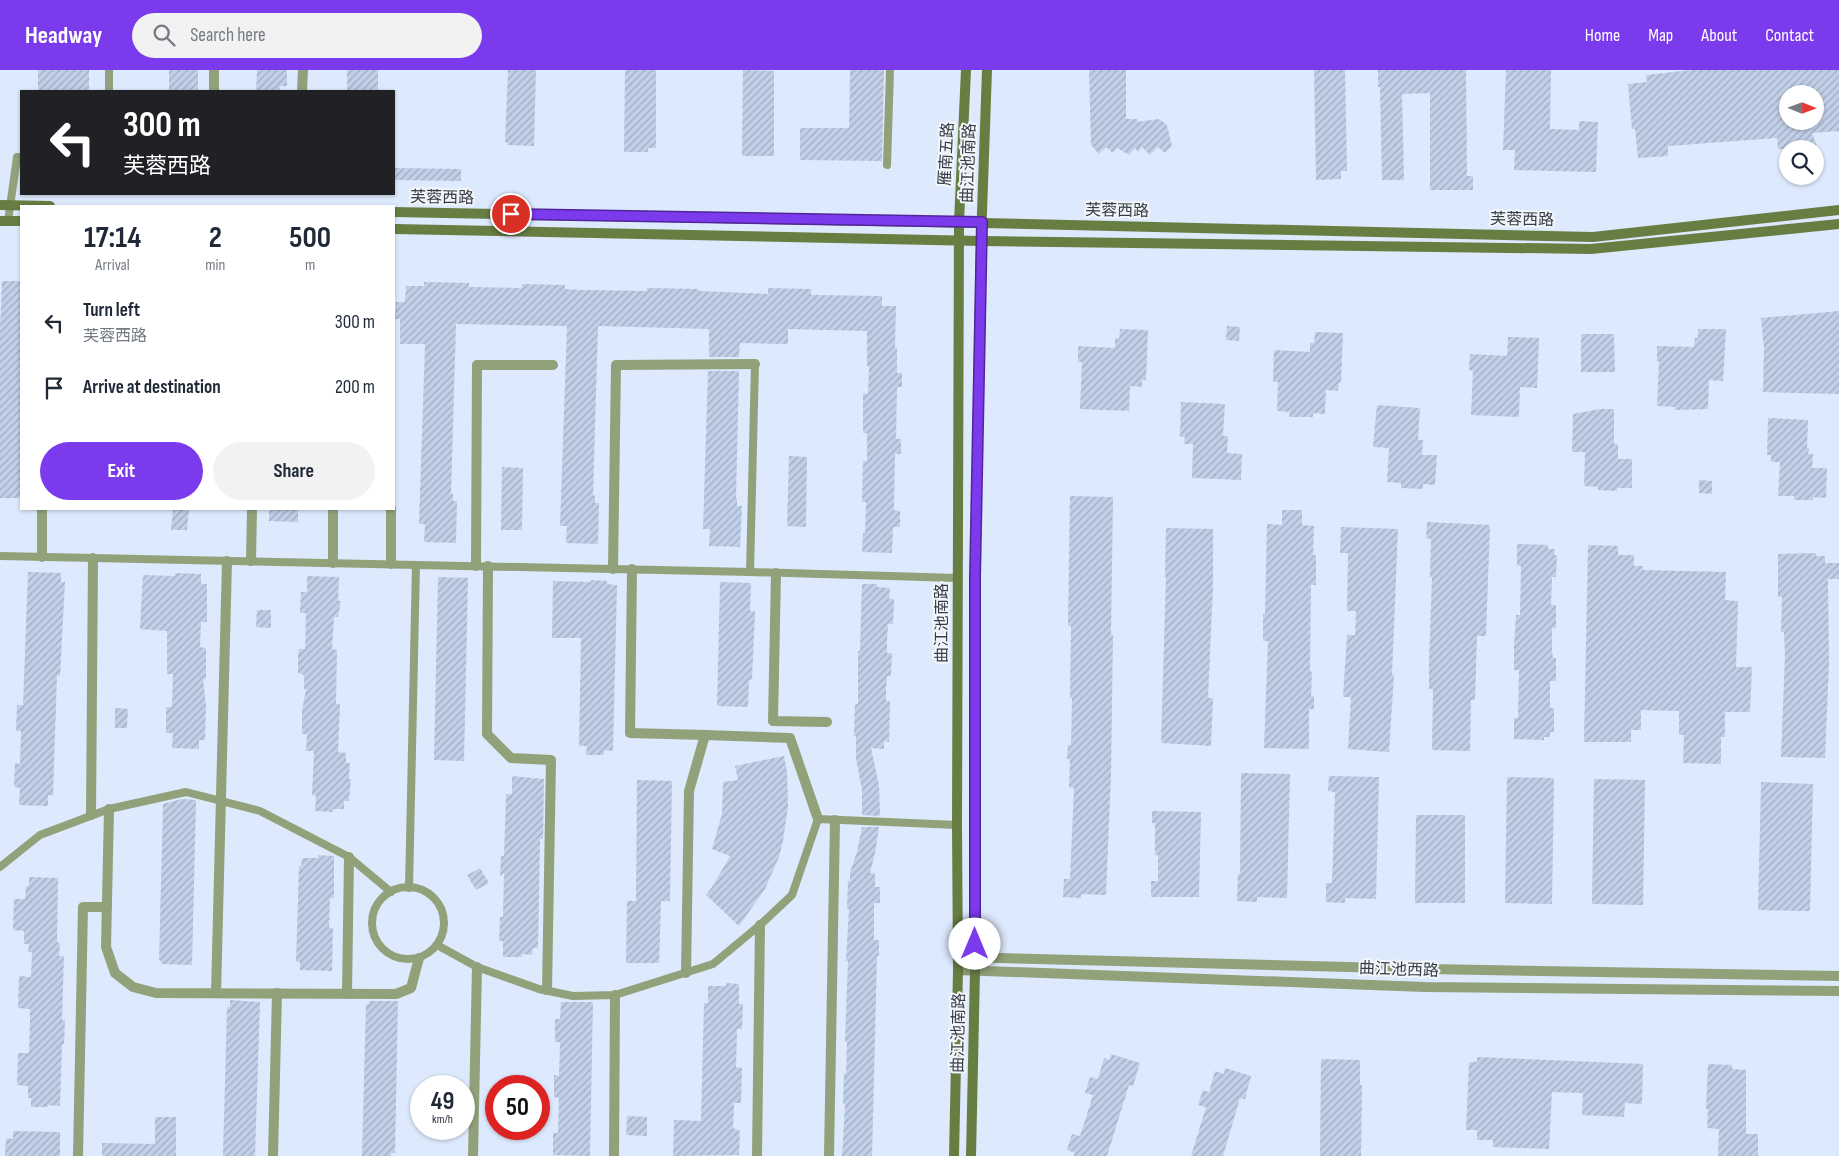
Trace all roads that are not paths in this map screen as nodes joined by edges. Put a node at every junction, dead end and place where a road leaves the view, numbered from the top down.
1 (109, 70) edge
2 (214, 70) edge
3 (303, 70) edge
4 (890, 70) edge
5 (966, 70) edge
6 (987, 70) edge
7 (109, 90) edge
8 (214, 90) edge
9 (302, 90) edge
10 (20, 157) edge
11 (887, 165) dead end
12 (5, 206) edge
13 (20, 206) edge
14 (1839, 210) edge
15 (395, 212) edge
16 (4, 221) edge
17 (20, 221) edge
18 (959, 222) junction
19 (982, 222) junction
20 (1839, 224) edge
21 (395, 229) edge
22 (959, 240) junction
23 (981, 241) junction
24 (755, 364) joint
25 (553, 365) dead end
26 (42, 510) edge
27 (252, 510) edge
28 (333, 510) edge
29 (391, 510) edge
30 (0, 556) edge
31 (42, 557) junction
32 (93, 558) junction
33 (227, 561) junction
34 (251, 561) junction
35 (333, 563) junction
36 (391, 564) junction
37 (416, 565) junction
38 (476, 566) junction
39 (488, 566) junction
40 (613, 569) junction
41 (632, 569) junction
42 (750, 572) junction
43 (776, 573) junction
44 (957, 578) junction
45 (827, 722) dead end
46 (705, 735) junction
47 (222, 801) junction
48 (108, 809) junction
49 (91, 815) junction
50 (818, 819) junction
51 (835, 820) junction
52 (957, 826) junction
53 (349, 857) junction
54 (0, 867) edge
55 (409, 888) junction
56 (391, 892) junction
57 (107, 907) junction
58 (760, 925) junction
59 (437, 945) junction
60 (958, 957) junction
61 (419, 958) junction
62 (975, 958) junction
63 (477, 967) junction
64 (958, 970) junction
65 (975, 971) junction
66 (686, 973) junction
67 (1839, 976) edge
68 (547, 990) junction
69 (1839, 991) edge
70 (216, 993) junction
71 (277, 993) junction
72 (347, 994) junction
73 (615, 995) junction
74 (78, 1156) edge
75 (273, 1156) edge
76 (473, 1156) edge
77 (614, 1156) edge
78 (757, 1156) edge
79 (829, 1156) edge
80 (954, 1156) edge
81 (971, 1156) edge

1 - 7 lane
2 - 8 street
3 - 9 street
4 - 11 lane
5 - 18 main road, 雁南五路
6 - 19 main road, 曲江池南路
10 - 12 lane
12 - 13 main road
12 - 16 lane
14 - 19 main road, 芙蓉西路
15 - 18 main road, 芙蓉西路
16 - 17 main road
18 - 19 main road, 芙蓉西路
18 - 22 main road, 雁南五路
19 - 23 main road, 曲江池南路
20 - 23 main road, 芙蓉西路
21 - 22 main road, 芙蓉西路
22 - 23 main road, 芙蓉西路
22 - 44 main road, 曲江池南路
23 - 62 main road, 曲江池南路
24 - 40 street
24 - 42 lane
25 - 38 street
26 - 31 street
27 - 34 street
28 - 35 street
29 - 36 street
30 - 31 lane
31 - 32 lane
32 - 33 lane
32 - 49 street
33 - 34 lane
33 - 47 street
34 - 35 lane
35 - 36 lane
36 - 37 lane
37 - 38 lane
37 - 55 lane
38 - 39 lane
39 - 40 lane
39 - 68 street
40 - 41 lane
41 - 42 lane
41 - 46 street
42 - 43 lane
43 - 44 lane
43 - 45 street
44 - 52 main road, 曲江池南路
46 - 50 street
46 - 66 street
47 - 48 lane
47 - 53 lane
47 - 70 street
48 - 49 lane
48 - 57 street
49 - 54 lane
50 - 51 lane
50 - 58 lane
51 - 52 lane
51 - 79 street
52 - 60 main road, 曲江池南路
53 - 56 lane
53 - 72 street
55 - 56 lane
55 - 59 lane
56 - 61 lane
57 - 70 street
57 - 74 street
58 - 66 lane
58 - 78 street
59 - 61 lane
59 - 63 lane
60 - 62 street, 曲江池西路
60 - 64 main road, 曲江池南路
61 - 72 street
62 - 65 main road, 曲江池南路
62 - 67 street, 曲江池西路
63 - 68 lane
63 - 76 street
64 - 65 street, 曲江池西路
64 - 80 main road, 曲江池南路
65 - 69 street, 曲江池西路
65 - 81 main road, 曲江池南路
66 - 73 lane
68 - 73 lane
70 - 71 street
71 - 72 street
71 - 75 street
73 - 77 street

